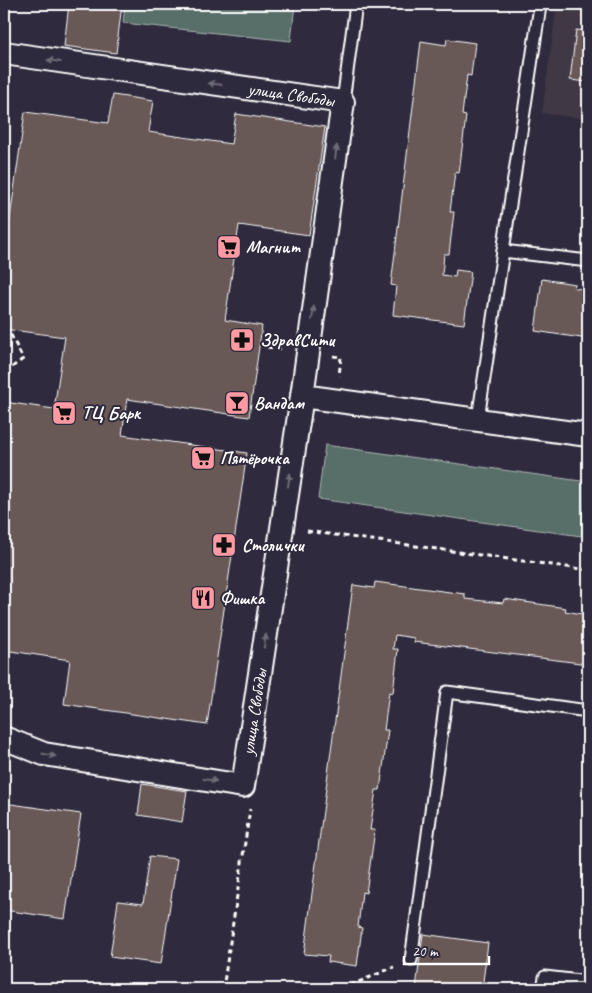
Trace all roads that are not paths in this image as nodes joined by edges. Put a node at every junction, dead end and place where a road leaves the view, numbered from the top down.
1 (356, 4) edge
2 (540, 6) dead end
3 (4, 54) edge
4 (343, 102) junction
5 (503, 251) junction
6 (588, 262) edge
7 (302, 396) junction
8 (478, 419) junction
9 (588, 435) edge
10 (588, 711) edge
11 (4, 738) edge
12 (411, 960) road end
13 (588, 982) edge
14 (543, 989) edge

1 - 4 lane
2 - 5 lane
4 -> 3 street, улица Свободы
7 -> 4 street, улица Свободы
5 - 6 lane
5 - 8 lane
7 - 8 street
11 -> 7 street, улица Свободы
8 - 9 street
10 - 12 lane
13 - 14 lane

